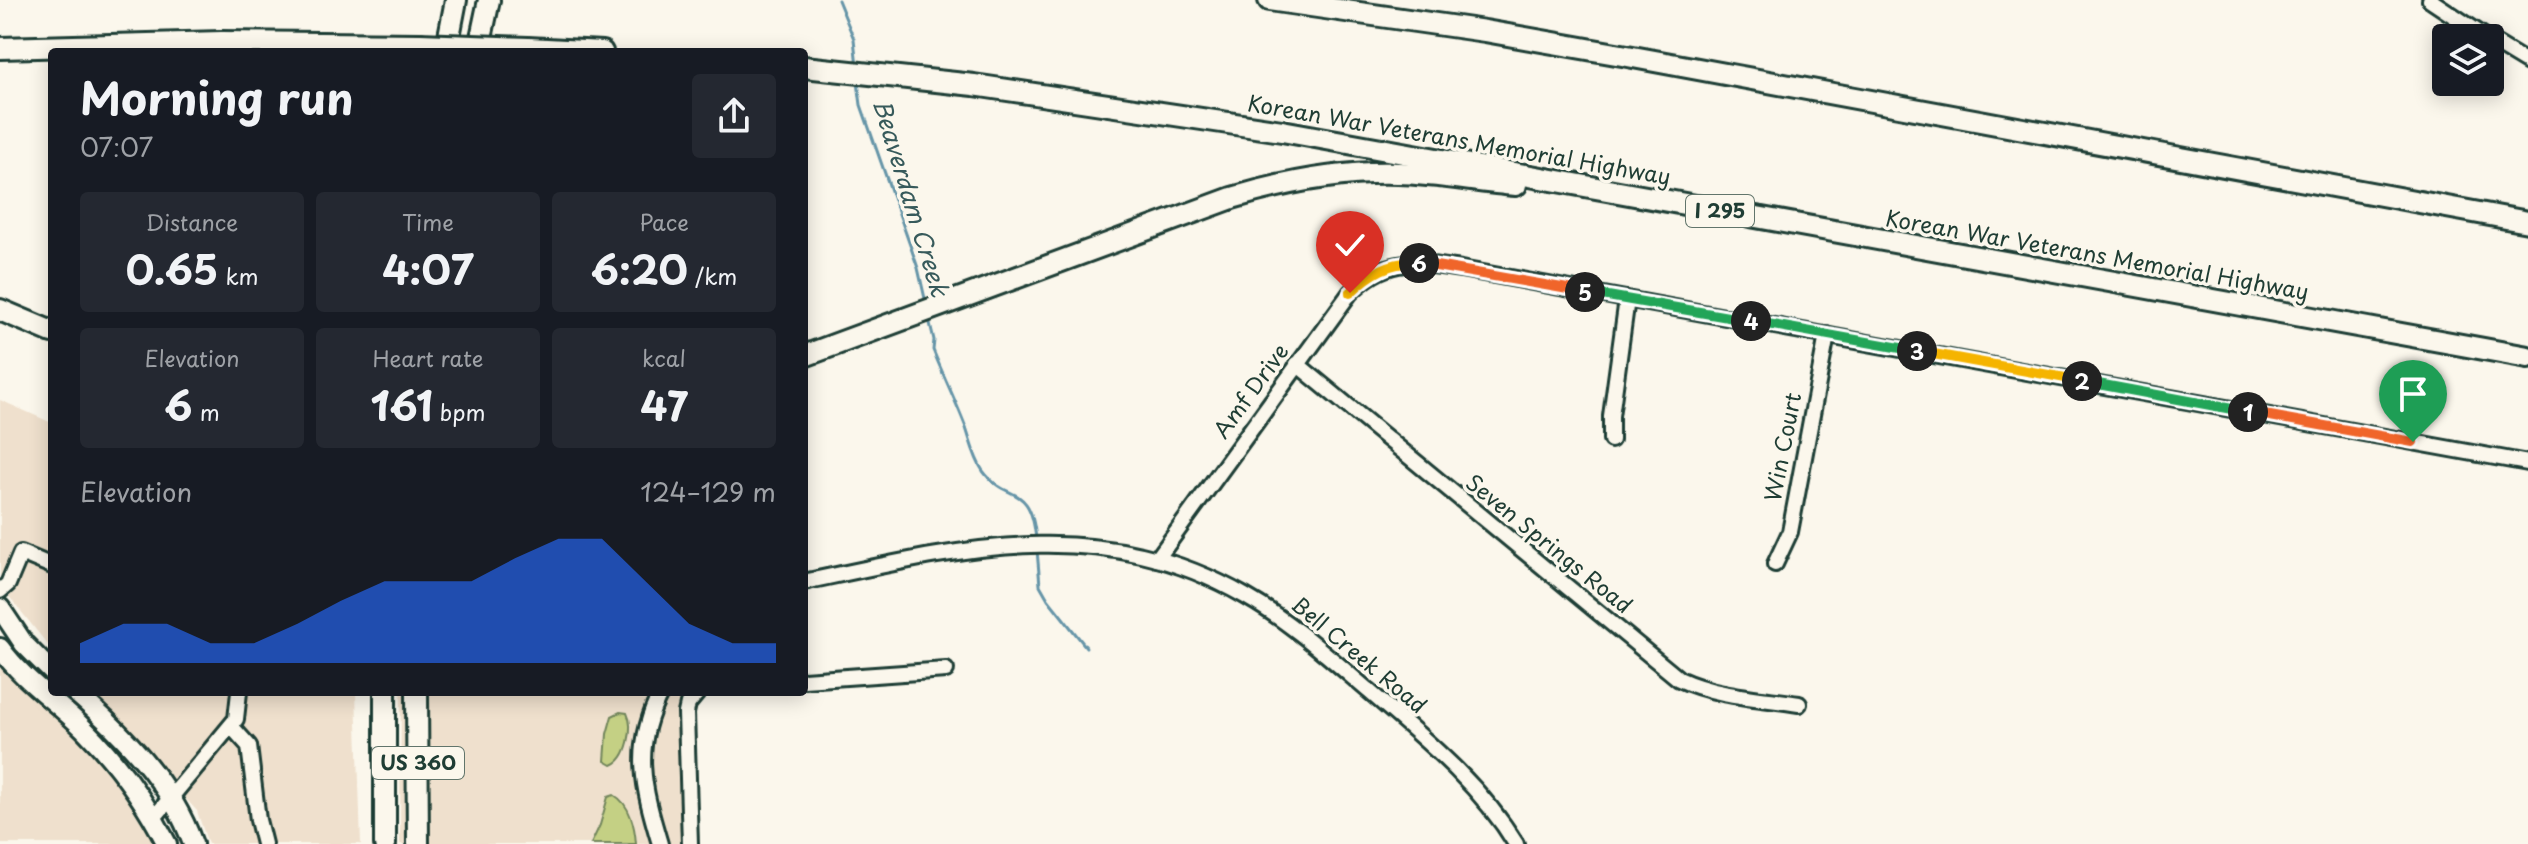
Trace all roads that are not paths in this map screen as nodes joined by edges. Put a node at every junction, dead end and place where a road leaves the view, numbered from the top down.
1 (1269, 0) edge
2 (1358, 0) edge
3 (2430, 0) edge
4 (455, 8) edge
5 (487, 10) edge
6 (2466, 24) edge
7 (1485, 31) junction
8 (0, 48) edge
9 (394, 48) edge
10 (445, 48) edge
11 (481, 48) edge
12 (501, 48) edge
13 (2504, 49) edge
14 (2528, 63) edge
15 (810, 67) edge
16 (1621, 193) junction
17 (2528, 222) edge
18 (1627, 299) junction
19 (0, 310) edge
20 (48, 330) edge
21 (1827, 335) junction
22 (808, 354) edge
23 (2528, 357) edge
24 (1297, 364) junction
25 (1611, 440) dead end
26 (2528, 463) edge
27 (1157, 559) junction
28 (48, 564) edge
29 (1775, 564) dead end
30 (808, 581) edge
31 (0, 591) edge
32 (0, 608) edge
33 (0, 648) edge
34 (48, 668) edge
35 (946, 670) dead end
36 (808, 680) edge
37 (79, 696) edge
38 (239, 696) edge
39 (383, 696) edge
40 (417, 696) edge
41 (424, 696) edge
42 (659, 696) edge
43 (695, 696) edge
44 (1799, 704) dead end
45 (231, 726) junction
46 (170, 798) junction
47 (153, 819) junction
48 (418, 839) edge
49 (167, 844) edge
50 (193, 844) edge
51 (264, 844) edge
52 (385, 844) edge
53 (657, 844) edge
54 (690, 844) edge
55 (1516, 844) edge

1 - 7 highway
2 - 7 highway
3 - 6 street
4 - 10 highway
5 - 11 highway
7 - 17 highway
8 - 9 highway
9 - 12 highway, bridge
13 - 14 street
15 - 16 highway, Korean War Veterans Memorial Highway / I 295
16 - 22 highway
16 - 23 highway, Korean War Veterans Memorial Highway / I 295
18 - 21 street, Amf Drive
18 - 24 street, Amf Drive
18 - 25 street
19 - 20 highway
21 - 26 street, Amf Drive
21 - 29 street, Win Court
24 - 27 street, Amf Drive
24 - 44 street, Seven Springs Road
27 - 30 street, Bell Creek Road
27 - 55 street, Bell Creek Road
28 - 31 street
32 - 34 main road
33 - 47 main road
35 - 36 street
37 - 46 main road
38 - 45 street
39 - 52 highway, US 360
40 - 48 highway, US 360
41 - 48 highway
42 - 53 street
43 - 54 street
45 - 46 street
45 - 51 street
46 - 47 street
46 - 50 main road
47 - 49 main road

